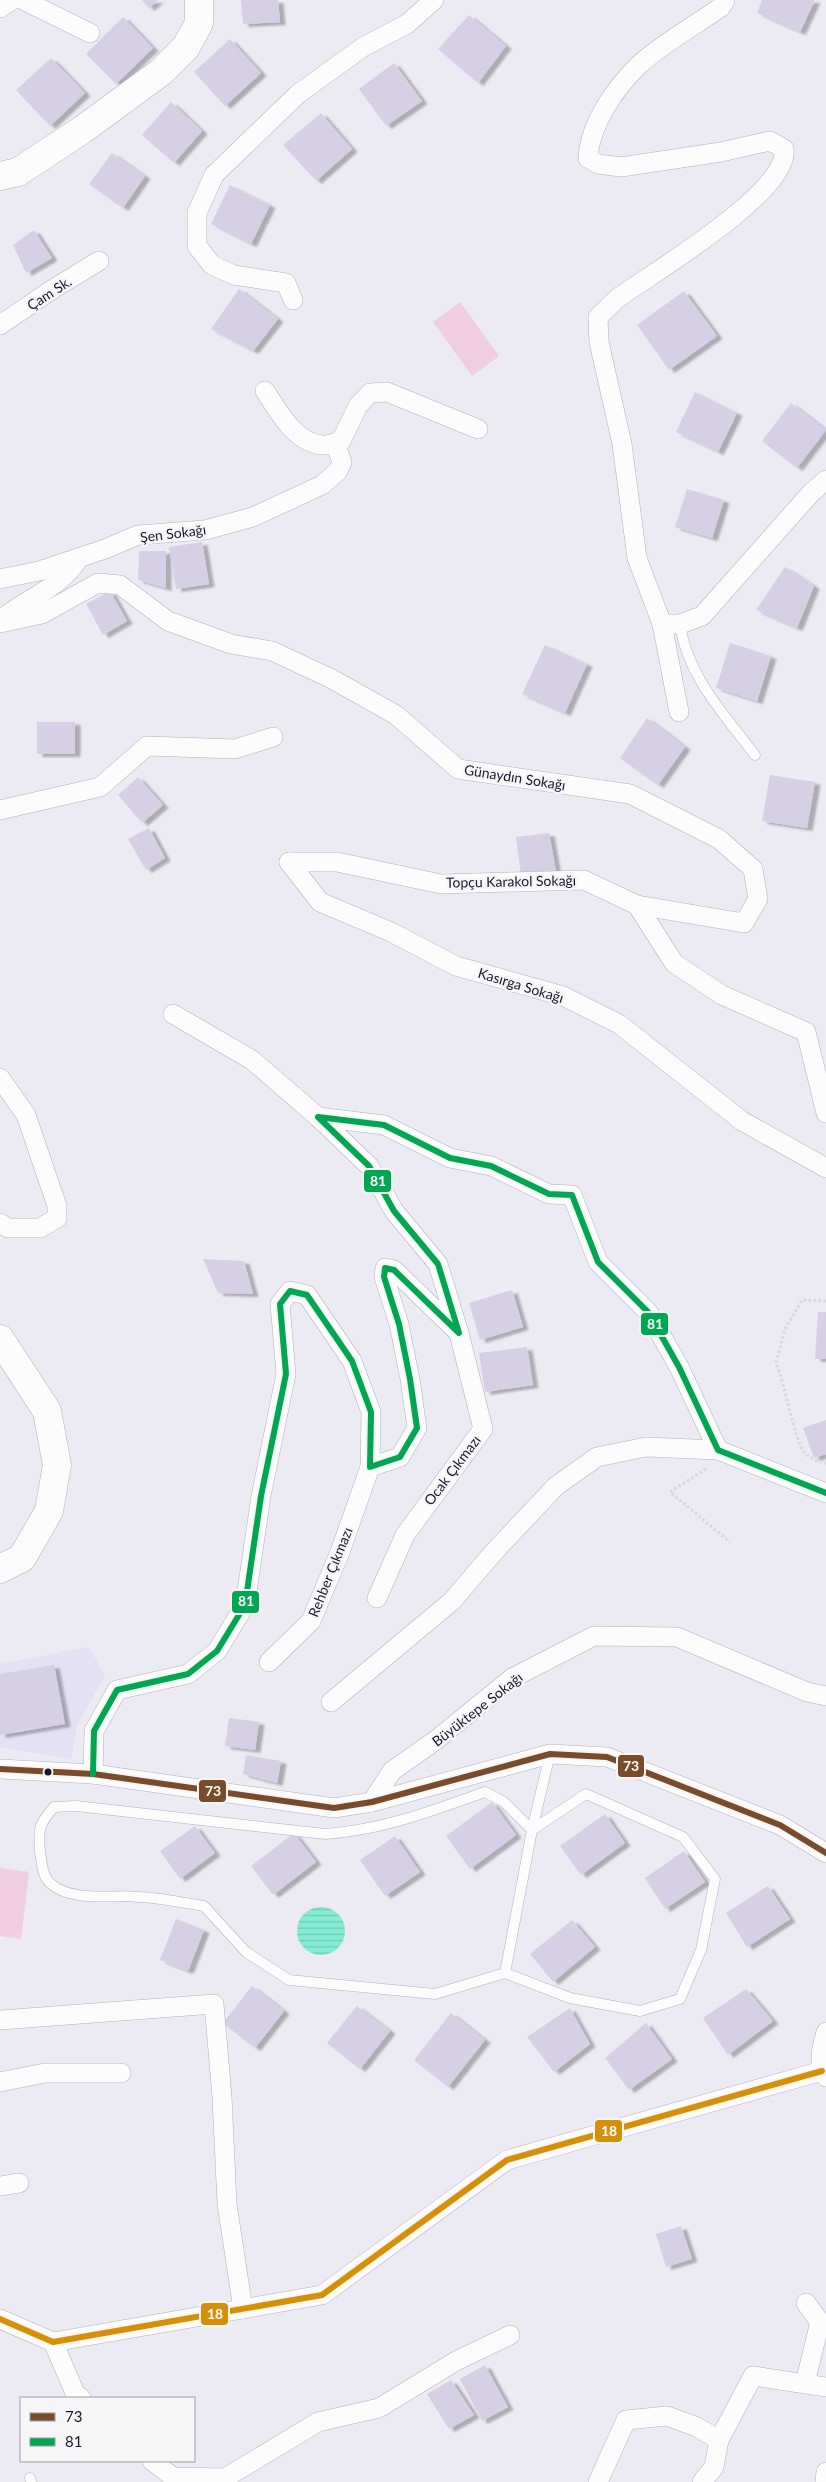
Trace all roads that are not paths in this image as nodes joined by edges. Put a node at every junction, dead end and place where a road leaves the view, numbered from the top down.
1 (12, 0) edge
2 (23, 0) edge
3 (198, 0) edge
4 (434, 0) edge
5 (725, 0) edge
6 (0, 8) edge
7 (90, 33) dead end
8 (3, 172) edge
9 (99, 262) dead end
10 (293, 300) dead end
11 (0, 325) edge
12 (265, 391) dead end
13 (478, 429) dead end
14 (335, 443) junction
15 (826, 480) edge
16 (79, 558) junction
17 (0, 579) edge
18 (0, 622) edge
19 (671, 624) junction
20 (679, 712) dead end
21 (273, 737) dead end
22 (755, 755) dead end
23 (0, 810) edge
24 (289, 862) joint
25 (637, 904) junction
26 (173, 1014) dead end
27 (0, 1078) edge
28 (826, 1114) edge
29 (318, 1117) junction
30 (826, 1168) edge
31 (0, 1223) edge
32 (460, 1333) junction
33 (0, 1339) edge
34 (724, 1452) junction
35 (370, 1467) junction
36 (826, 1493) edge
37 (0, 1570) edge
38 (377, 1598) dead end
39 (269, 1662) dead end
40 (826, 1696) edge
41 (331, 1702) dead end
42 (550, 1754) junction
43 (0, 1769) edge
44 (93, 1774) junction
45 (372, 1802) junction
46 (532, 1830) junction
47 (826, 1853) edge
48 (505, 1973) junction
49 (0, 2020) edge
50 (826, 2032) edge
51 (121, 2073) dead end
52 (824, 2074) edge
53 (0, 2082) edge
54 (19, 2183) dead end
55 (0, 2186) edge
56 (806, 2304) dead end
57 (243, 2309) junction
58 (0, 2319) edge
59 (510, 2335) dead end
60 (53, 2342) junction
61 (805, 2383) junction
62 (826, 2387) edge
63 (80, 2397) edge
64 (719, 2440) junction
65 (153, 2462) edge
66 (826, 2472) edge
67 (598, 2482) edge
68 (702, 2482) edge
69 (825, 2482) edge

1 - 6 street
2 - 7 street
3 - 8 street
4 - 10 street
5 - 19 street
9 - 11 street, Çam Sk.
12 - 14 street
13 - 14 street
14 - 16 street, Şen Sokağı
15 - 19 street
16 - 17 street, Şen Sokağı
16 - 18 street
18 - 25 street, Günaydın Sokağı
19 - 20 street
19 - 22 lane
21 - 23 street
24 - 25 street, Topçu Karakol Sokağı
24 - 30 street, Kasırga Sokağı
25 - 28 street
26 - 29 street, Ocak Çıkmazı
27 - 31 street
29 - 32 street, Ocak Çıkmazı
29 - 34 street
32 - 35 street
32 - 38 street, Ocak Çıkmazı
33 - 37 street
34 - 36 street
34 - 41 street
35 - 39 street, Rehber Çıkmazı
35 - 44 street, Rehber Çıkmazı
40 - 45 street, Büyüktepe Sokağı
42 - 45 street
42 - 46 lane
42 - 47 street
43 - 44 street
44 - 45 street
46 - 48 lane
46 - 48 lane
46 - 48 lane
49 - 57 street
50 - 52 street
51 - 53 street
52 - 57 street
54 - 55 street
56 - 61 street
57 - 60 street
58 - 60 street
59 - 65 street
60 - 63 street
61 - 62 street
61 - 64 street
64 - 67 street
64 - 68 street
66 - 69 street

